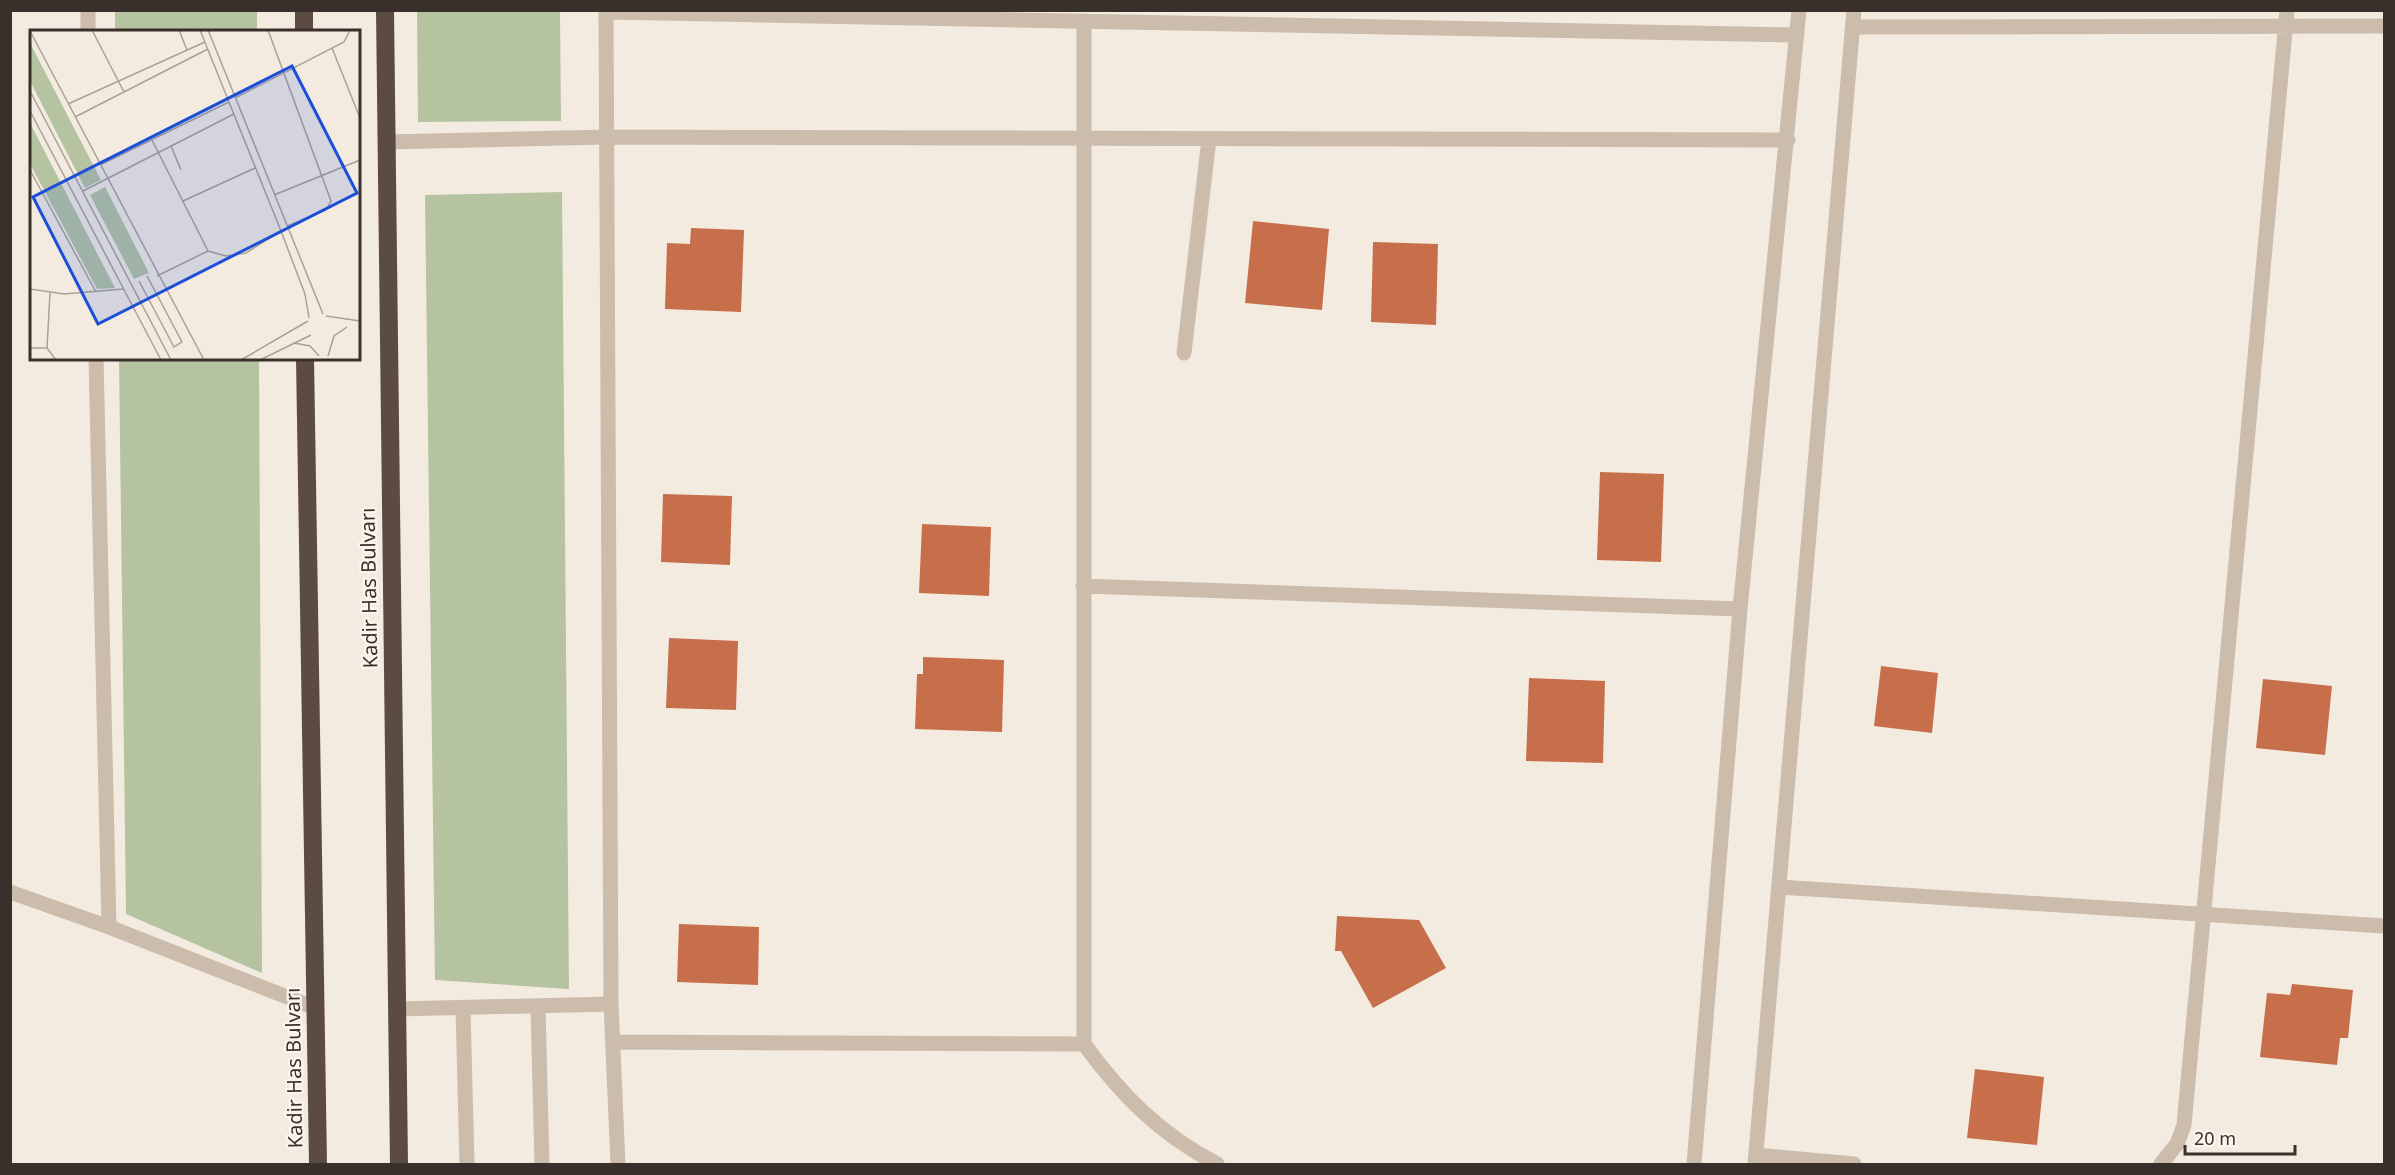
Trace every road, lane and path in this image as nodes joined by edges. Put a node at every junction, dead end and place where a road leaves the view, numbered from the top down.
1 (87, 10) edge
2 (304, 10) edge
3 (385, 10) edge
4 (1799, 10) edge
5 (1854, 10) edge
6 (2287, 10) edge
7 (606, 11) edge
8 (1083, 21) junction
9 (2385, 26) edge
10 (1853, 27) junction
11 (2284, 27) junction
12 (88, 30) edge
13 (304, 30) edge
14 (1797, 35) junction
15 (607, 137) junction
16 (1084, 139) junction
17 (1209, 139) junction
18 (1788, 140) junction
19 (386, 142) junction
20 (1184, 353) dead end
21 (96, 360) edge
22 (305, 360) edge
23 (1083, 586) junction
24 (1740, 609) junction
25 (1779, 887) junction
26 (10, 892) edge
27 (2204, 914) junction
28 (2385, 926) edge
29 (109, 927) junction
30 (611, 1004) junction
31 (538, 1006) junction
32 (315, 1008) junction
33 (463, 1008) junction
34 (397, 1009) junction
35 (613, 1042) junction
36 (1084, 1044) junction
37 (1755, 1160) edge
38 (318, 1164) edge
39 (399, 1164) edge
40 (467, 1164) edge
41 (542, 1164) edge
42 (618, 1164) edge
43 (1217, 1164) edge
44 (1694, 1164) edge
45 (1854, 1164) edge
46 (2161, 1164) edge

1 - 12 street
2 - 13 highway
3 - 19 highway, Kadir Has Bulvarı
4 - 14 street
5 - 10 street
6 - 11 street
7 - 8 street
7 - 15 street
8 - 14 street
8 - 16 street
9 - 11 street
10 - 11 street
10 - 25 street
11 - 27 street
14 - 18 street
15 - 16 street
15 - 19 street
15 - 30 street
16 - 17 street
16 - 23 street
17 - 18 street
17 - 20 street
18 - 24 street
19 - 34 highway, Kadir Has Bulvarı
21 - 29 street
22 - 32 highway, Kadir Has Bulvarı
23 - 24 street
23 - 36 street
24 - 44 street
25 - 27 street
25 - 37 street
26 - 29 street
27 - 28 street
27 - 46 street
29 - 32 street
30 - 31 street
30 - 35 street
31 - 33 street
31 - 41 street
32 - 38 highway, Kadir Has Bulvarı
33 - 34 street
33 - 40 street
34 - 39 highway, Kadir Has Bulvarı
35 - 36 street
35 - 42 street
36 - 43 street
37 - 45 street

